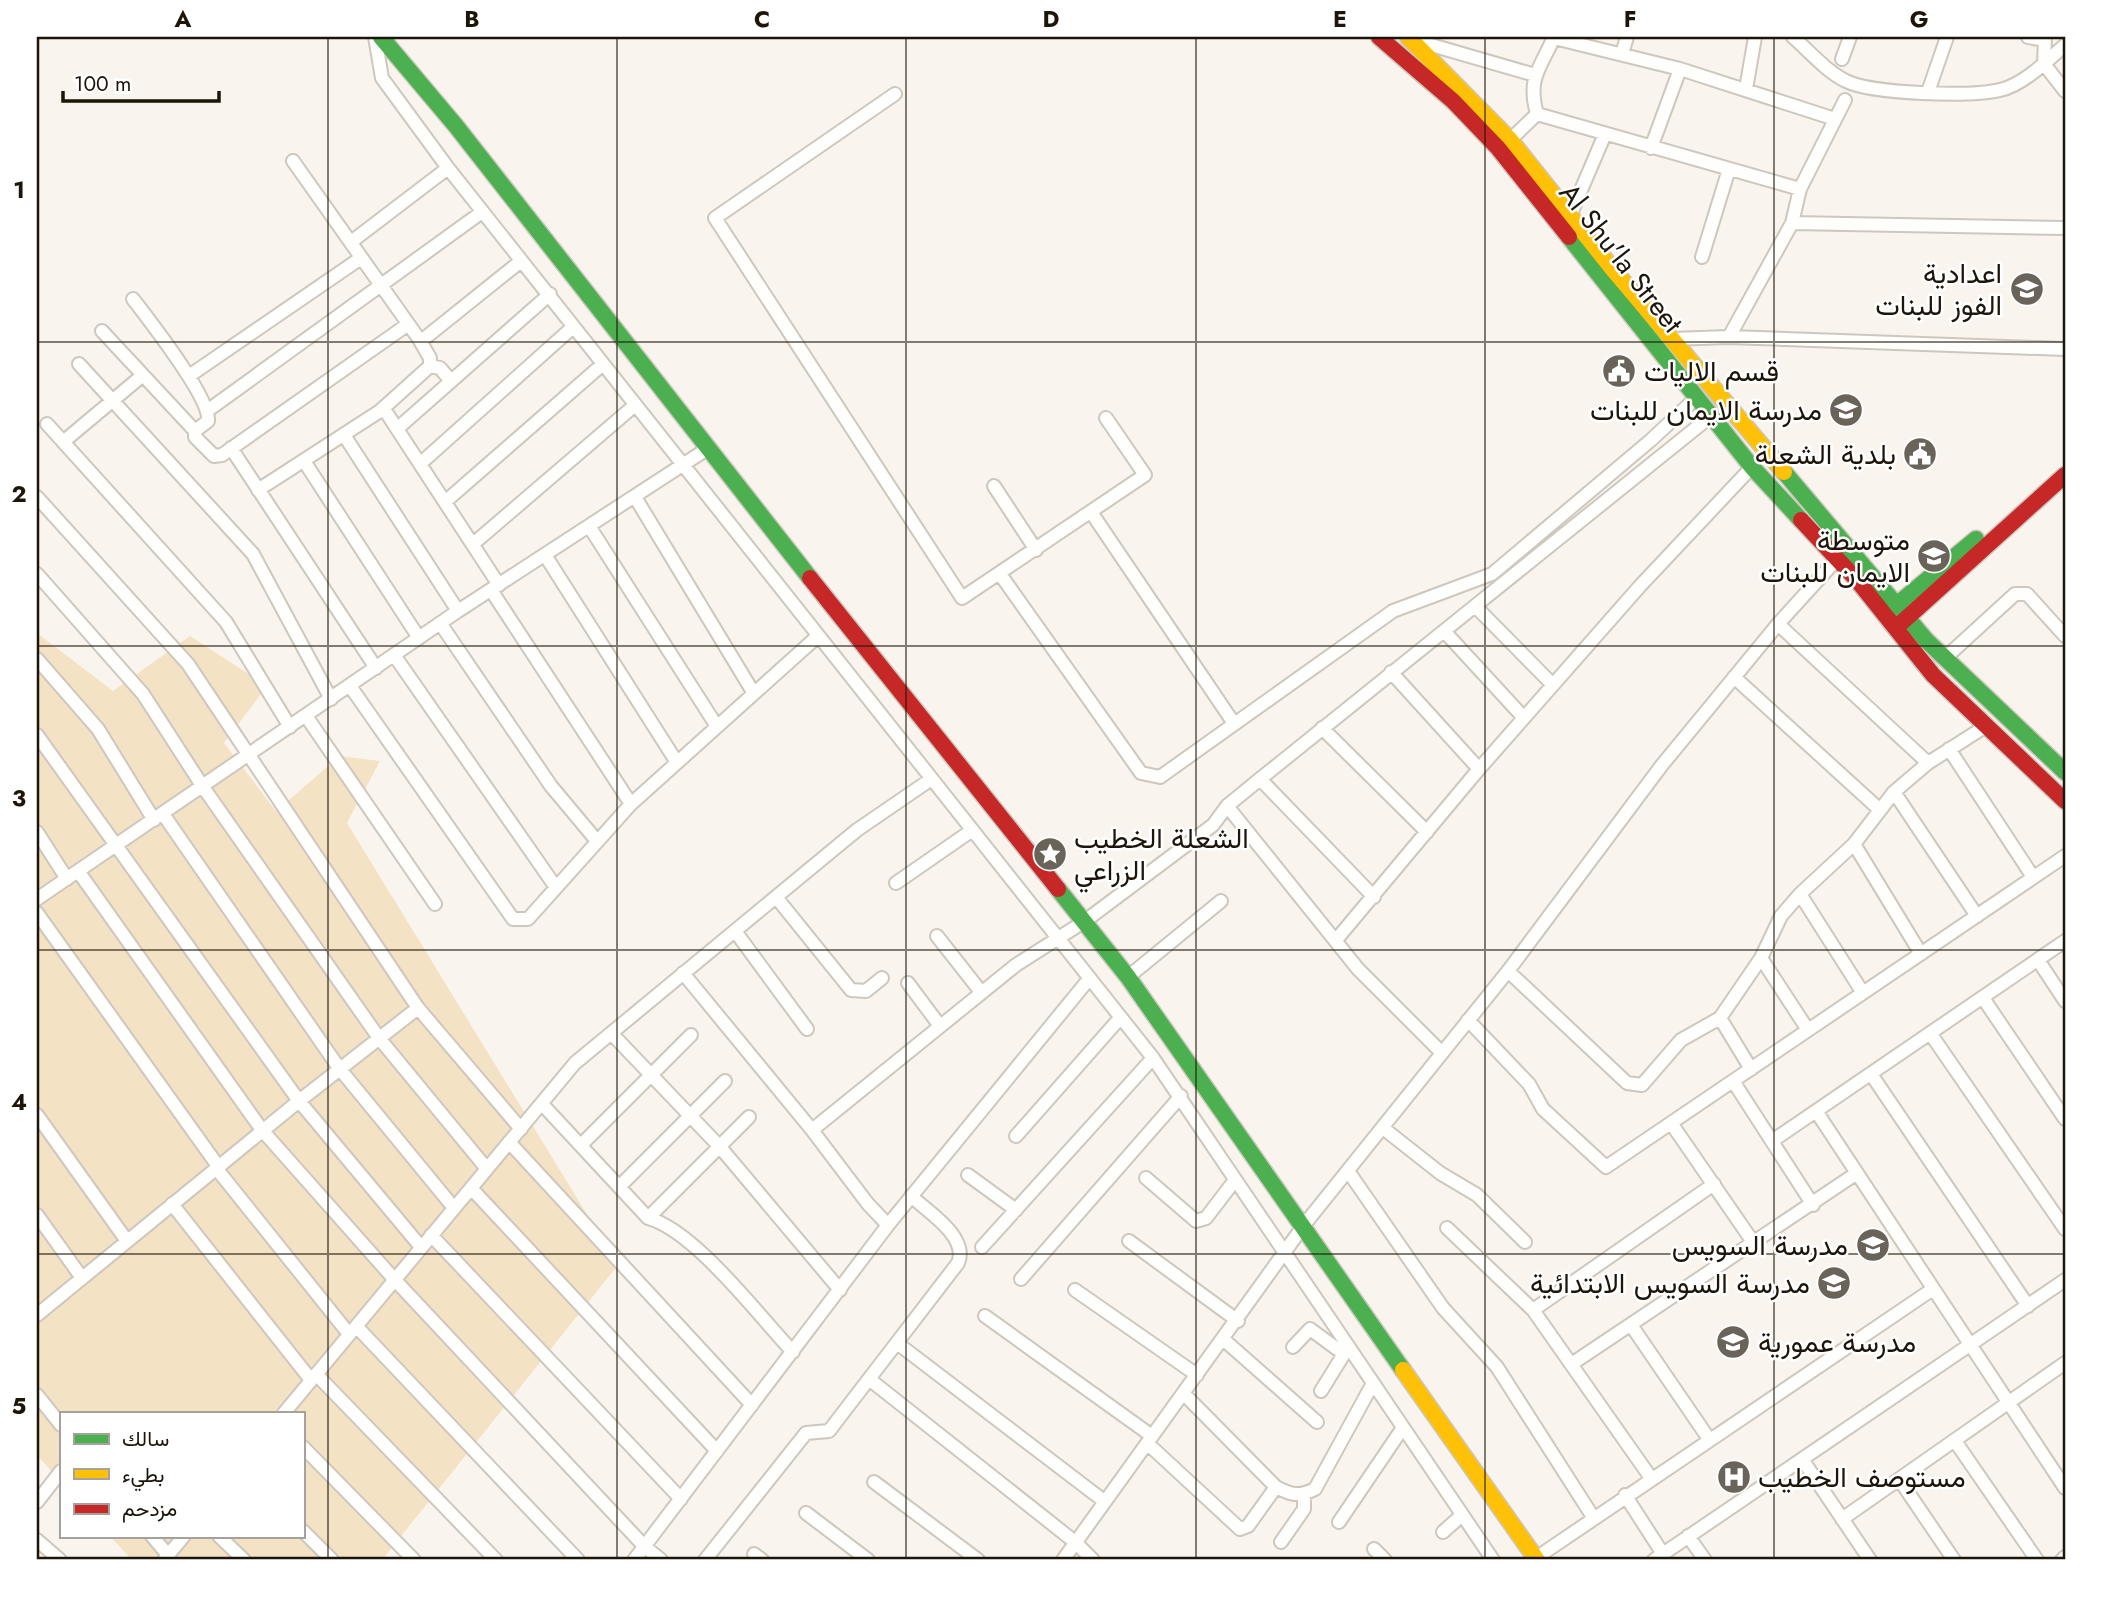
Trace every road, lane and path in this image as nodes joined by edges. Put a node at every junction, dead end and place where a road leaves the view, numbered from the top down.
1 (375, 37) edge
2 (381, 37) edge
3 (1378, 37) edge
4 (1554, 37) edge
5 (1627, 37) edge
6 (1755, 37) edge
7 (1793, 37) edge
8 (1850, 37) edge
9 (1947, 37) edge
10 (2028, 37) edge
11 (1412, 38) edge
12 (2045, 38) edge
13 (2065, 45) edge
14 (1622, 54) junction
15 (1842, 59) dead end
16 (404, 61) junction
17 (2044, 64) junction
18 (1680, 69) junction
19 (1535, 75) junction
20 (382, 78) junction
21 (1746, 89) junction
22 (2065, 91) edge
23 (1928, 92) junction
24 (895, 94) dead end
25 (1845, 100) dead end
26 (1537, 114) junction
27 (1835, 118) junction
28 (1605, 134) junction
29 (1510, 140) junction
30 (1651, 148) junction
31 (293, 161) dead end
32 (448, 168) junction
33 (1729, 169) junction
34 (1800, 189) junction
35 (482, 212) junction
36 (1570, 216) junction
37 (1792, 223) junction
38 (2065, 228) edge
39 (351, 242) junction
40 (1702, 257) dead end
41 (361, 258) junction
42 (521, 261) junction
43 (381, 287) junction
44 (550, 294) junction
45 (134, 299) dead end
46 (407, 325) junction
47 (573, 327) junction
48 (102, 331) dead end
49 (1729, 337) junction
50 (419, 339) junction
51 (1671, 339) junction
52 (2065, 349) edge
53 (79, 364) dead end
54 (603, 364) junction
55 (430, 366) junction
56 (143, 375) junction
57 (189, 376) junction
58 (452, 381) junction
59 (1696, 398) junction
60 (113, 402) junction
61 (634, 406) junction
62 (207, 411) junction
63 (380, 411) junction
64 (1712, 416) junction
65 (1106, 418) dead end
66 (47, 424) dead end
67 (398, 428) junction
68 (195, 431) junction
69 (344, 435) junction
70 (63, 442) junction
71 (231, 448) junction
72 (707, 449) junction
73 (304, 461) junction
74 (421, 463) junction
75 (684, 466) junction
76 (1752, 467) junction
77 (2061, 479) edge
78 (994, 486) dead end
79 (258, 490) junction
80 (37, 497) edge
81 (635, 497) junction
82 (446, 502) junction
83 (1091, 512) junction
84 (589, 526) junction
85 (473, 544) junction
86 (1036, 550) junction
87 (545, 555) junction
88 (1837, 559) junction
89 (37, 574) edge
90 (1000, 574) junction
91 (495, 587) junction
92 (1476, 607) junction
93 (458, 611) junction
94 (1895, 617) junction
95 (440, 624) junction
96 (1778, 624) junction
97 (1444, 631) junction
98 (818, 636) junction
99 (2065, 636) edge
100 (419, 638) junction
101 (394, 655) junction
102 (37, 659) edge
103 (1944, 659) junction
104 (376, 668) junction
105 (1391, 672) junction
106 (1734, 677) junction
107 (1553, 685) junction
108 (350, 686) junction
109 (753, 692) junction
110 (331, 699) junction
111 (306, 716) junction
112 (1524, 718) junction
113 (1233, 722) junction
114 (716, 725) junction
115 (1986, 726) junction
116 (290, 727) junction
117 (1322, 728) junction
118 (37, 735) edge
119 (1949, 749) junction
120 (247, 757) junction
121 (676, 761) junction
122 (1928, 763) junction
123 (1479, 769) junction
124 (2065, 772) edge
125 (1260, 779) junction
126 (930, 780) junction
127 (203, 787) junction
128 (1894, 792) junction
129 (2065, 801) edge
130 (631, 804) junction
131 (1227, 806) junction
132 (1880, 810) junction
133 (159, 817) junction
134 (971, 831) junction
135 (37, 832) edge
136 (1427, 832) junction
137 (597, 841) junction
138 (118, 844) junction
139 (1854, 844) junction
140 (2064, 859) edge
141 (78, 871) junction
142 (2034, 877) junction
143 (67, 878) junction
144 (896, 883) dead end
145 (555, 886) junction
146 (1800, 894) junction
147 (776, 897) junction
148 (1374, 897) junction
149 (37, 899) edge
150 (1221, 901) dead end
151 (435, 904) dead end
152 (37, 913) edge
153 (1977, 916) junction
154 (1085, 921) junction
155 (734, 931) junction
156 (936, 936) dead end
157 (1058, 939) junction
158 (1336, 940) junction
159 (2065, 941) edge
160 (1921, 954) junction
161 (1761, 958) junction
162 (2038, 960) junction
163 (1508, 971) junction
164 (683, 973) junction
165 (1128, 977) junction
166 (882, 978) dead end
167 (1089, 979) junction
168 (908, 983) dead end
169 (981, 992) junction
170 (1863, 993) junction
171 (1983, 998) junction
172 (2065, 1001) edge
173 (418, 1008) junction
174 (1120, 1018) junction
175 (1720, 1018) junction
176 (1468, 1020) junction
177 (940, 1026) junction
178 (807, 1029) dead end
179 (1808, 1030) junction
180 (611, 1032) junction
181 (1930, 1033) junction
182 (691, 1035) dead end
183 (379, 1038) junction
184 (1442, 1053) junction
185 (1153, 1058) junction
186 (339, 1068) junction
187 (1751, 1069) junction
188 (648, 1074) junction
189 (1871, 1074) junction
190 (725, 1081) dead end
191 (1733, 1081) junction
192 (1181, 1096) junction
193 (299, 1101) junction
194 (542, 1104) junction
195 (1816, 1111) junction
196 (37, 1115) edge
197 (687, 1116) junction
198 (749, 1117) dead end
199 (2065, 1119) edge
200 (1671, 1123) junction
201 (1382, 1128) junction
202 (521, 1129) junction
203 (262, 1130) junction
204 (812, 1130) junction
205 (1016, 1136) dead end
206 (1772, 1141) junction
207 (509, 1142) junction
208 (581, 1145) junction
209 (720, 1147) junction
210 (217, 1167) junction
211 (487, 1169) junction
212 (1348, 1171) junction
213 (1857, 1173) junction
214 (968, 1175) dead end
215 (1146, 1178) dead end
216 (1235, 1180) junction
217 (1714, 1184) junction
218 (619, 1187) junction
219 (471, 1188) junction
220 (911, 1196) junction
221 (172, 1204) junction
222 (1812, 1205) junction
223 (454, 1208) junction
224 (1016, 1210) junction
225 (37, 1215) edge
226 (648, 1219) junction
227 (888, 1225) junction
228 (1304, 1226) junction
229 (1447, 1228) dead end
230 (2065, 1229) edge
231 (431, 1235) junction
232 (127, 1241) junction
233 (1129, 1241) dead end
234 (1753, 1241) junction
235 (1525, 1242) dead end
236 (421, 1247) junction
237 (982, 1247) dead end
238 (1285, 1252) junction
239 (82, 1278) junction
240 (394, 1279) junction
241 (1021, 1279) dead end
242 (2065, 1280) edge
243 (1933, 1289) junction
244 (840, 1290) junction
245 (1075, 1290) dead end
246 (2028, 1306) junction
247 (1534, 1310) junction
248 (37, 1315) edge
249 (985, 1315) dead end
250 (1238, 1321) junction
251 (1631, 1325) junction
252 (352, 1330) junction
253 (1223, 1339) junction
254 (897, 1343) junction
255 (1970, 1345) junction
256 (1293, 1347) dead end
257 (1346, 1350) junction
258 (793, 1352) junction
259 (1573, 1363) junction
260 (2065, 1363) edge
261 (1197, 1375) junction
262 (314, 1377) junction
263 (869, 1379) junction
264 (1373, 1385) junction
265 (1321, 1391) dead end
266 (1184, 1394) junction
267 (37, 1395) edge
268 (2008, 1403) junction
269 (752, 1405) junction
270 (285, 1412) edge
271 (1317, 1422) dead end
272 (60, 1424) edge
273 (1402, 1429) junction
274 (1150, 1440) junction
275 (1709, 1440) junction
276 (1955, 1441) junction
277 (304, 1448) edge
278 (717, 1451) junction
279 (1802, 1459) junction
280 (60, 1472) edge
281 (1651, 1478) junction
282 (1899, 1479) junction
283 (874, 1482) dead end
284 (1276, 1487) junction
285 (2065, 1488) edge
286 (1304, 1495) junction
287 (1625, 1495) junction
288 (681, 1499) junction
289 (1104, 1501) junction
290 (37, 1502) edge
291 (806, 1513) dead end
292 (1462, 1515) junction
293 (1593, 1517) junction
294 (1842, 1518) junction
295 (1339, 1522) dead end
296 (304, 1532) edge
297 (1443, 1532) dead end
298 (1688, 1536) junction
299 (153, 1538) edge
300 (182, 1538) edge
301 (221, 1538) edge
302 (37, 1539) edge
303 (1075, 1542) junction
304 (1281, 1542) dead end
305 (645, 1547) junction
306 (1374, 1549) dead end
307 (1658, 1557) edge
308 (166, 1558) edge
309 (1536, 1559) edge
310 (60, 1560) edge
311 (244, 1560) edge
312 (332, 1560) edge
313 (414, 1560) edge
314 (496, 1560) edge
315 (578, 1560) edge
316 (634, 1560) edge
317 (661, 1560) edge
318 (705, 1560) edge
319 (868, 1560) edge
320 (978, 1560) edge
321 (1062, 1560) edge
322 (1093, 1560) edge
323 (1385, 1560) edge
324 (1493, 1560) edge
325 (1705, 1560) edge
326 (1870, 1560) edge
327 (1954, 1560) edge
328 (2037, 1560) edge

1 - 20 street
2 - 16 street
3 - 59 street, Al Shu'la Street
4 - 14 street
4 - 19 street
5 - 14 street
6 - 21 street
7 - 23 street
8 - 15 street
9 - 23 street
10 - 12 street
11 - 19 street
11 - 29 street, Al Shu'la Street
12 - 17 street
13 - 17 street
14 - 18 street
16 - 20 street
16 - 72 street
17 - 22 street
17 - 23 street
18 - 21 street
18 - 30 street
19 - 26 street
20 - 32 street
21 - 27 street
24 - 90 street
25 - 27 street
26 - 28 street
26 - 29 street
27 - 34 street
28 - 30 street
28 - 36 street
29 - 36 street, Al Shu'la Street
30 - 33 street
31 - 39 street
32 - 35 street
32 - 39 street
33 - 34 street
33 - 40 street
34 - 37 street
35 - 42 street
35 - 43 street
36 - 51 street, Al Shu'la Street
37 - 38 street
37 - 49 street
39 - 41 street
41 - 43 street
41 - 57 street
42 - 44 street
42 - 50 street
43 - 46 street
43 - 62 street
44 - 47 street
44 - 58 street
45 - 57 street
46 - 50 street
46 - 71 street
47 - 54 street
47 - 74 street
48 - 56 street
49 - 51 street
49 - 52 street
50 - 55 street
51 - 94 street, Al Shu'la Street
53 - 60 street
54 - 61 street
54 - 82 street
55 - 58 street
55 - 63 street
56 - 60 street
56 - 68 street
57 - 62 street
58 - 67 street
59 - 64 street, Al Shu'la Street
59 - 113 street
60 - 70 street
60 - 110 street
61 - 75 street
61 - 85 street
62 - 68 street
63 - 67 street
63 - 69 street
64 - 76 street, Al Shu'la Street
64 - 92 street
65 - 83 street
66 - 70 street
67 - 74 street
68 - 71 street
69 - 73 street
69 - 93 street
70 - 116 street
71 - 79 street
72 - 75 street
72 - 154 street
73 - 79 street
73 - 100 street
74 - 82 street
75 - 81 street
75 - 98 street
76 - 88 street, Al Shu'la Street
76 - 107 street
77 - 94 street
78 - 86 street
79 - 104 street
80 - 120 street
81 - 84 street
81 - 109 street
82 - 85 street
83 - 86 street
83 - 113 street
84 - 87 street
84 - 114 street
85 - 91 street
86 - 90 street
87 - 91 street
87 - 121 street
88 - 94 street, Al Shu'la Street
88 - 96 street
89 - 127 street
90 - 113 street
91 - 93 street
91 - 130 street
92 - 97 street
92 - 107 street
93 - 95 street
94 - 103 street, Al Shu'la Street
94 - 115 street, Al Shu'la Street
95 - 100 street
95 - 137 street
96 - 106 street
96 - 122 street
97 - 105 street
97 - 112 street
98 - 109 street
98 - 126 street
99 - 103 street
100 - 101 street
101 - 104 street
101 - 145 street
102 - 133 street
103 - 124 street, Al Shu'la Street
104 - 108 street
105 - 117 street
105 - 123 street
106 - 132 street
106 - 163 street
107 - 112 street
108 - 110 street
108 - 145 street
109 - 114 street
110 - 111 street
111 - 116 street
111 - 151 street
112 - 123 street
114 - 121 street
115 - 119 street
115 - 129 street, Al Shu'la Street
116 - 120 street
117 - 125 street
117 - 136 street
118 - 138 street
119 - 122 street
119 - 142 street
120 - 127 street
120 - 173 street
121 - 130 street
122 - 128 street
123 - 136 street
125 - 131 street
125 - 148 street
126 - 134 street
126 - 147 street
127 - 133 street
127 - 183 street
128 - 132 street
128 - 153 street
130 - 137 street
131 - 154 street
131 - 158 street
132 - 139 street
133 - 138 street
133 - 186 street
134 - 144 street
134 - 157 street
135 - 143 street
136 - 148 street
137 - 145 street
138 - 141 street
138 - 193 street
139 - 146 street
139 - 160 street
140 - 142 street
141 - 143 street
141 - 203 street
142 - 153 street
143 - 149 street
146 - 161 street
146 - 170 street
147 - 155 street
147 - 166 street
148 - 158 street
150 - 165 street
152 - 210 street
153 - 160 street
154 - 157 street
154 - 165 street
155 - 164 street
155 - 178 street
156 - 169 street
157 - 167 street
157 - 169 street
158 - 184 street
159 - 162 street
160 - 170 street
161 - 175 street
161 - 179 street
162 - 171 street
162 - 172 street
163 - 175 street
163 - 176 street
164 - 180 street
164 - 204 street
165 - 228 street
167 - 174 street
167 - 220 street
168 - 177 street
169 - 177 street
170 - 179 street
171 - 181 street
171 - 199 street
173 - 183 street
173 - 202 street
174 - 185 street
174 - 205 street
175 - 187 street
176 - 184 street
176 - 200 street
177 - 204 street
179 - 187 street
180 - 188 street
180 - 194 street
181 - 189 street
181 - 230 street
182 - 188 street
183 - 186 street
183 - 211 street
184 - 201 street
185 - 192 street
185 - 224 street
186 - 193 street
186 - 223 street
187 - 191 street
188 - 197 street
188 - 208 street
189 - 195 street
189 - 246 street
190 - 197 street
191 - 200 street
191 - 206 street
192 - 216 street
192 - 241 street
193 - 203 street
193 - 236 street
194 - 202 street
194 - 208 street
195 - 206 street
195 - 213 street
196 - 232 street
197 - 209 street
197 - 218 street
198 - 209 street
200 - 217 street
201 - 212 street
201 - 235 street
202 - 207 street
203 - 210 street
203 - 240 street
204 - 227 street
206 - 222 street
207 - 211 street
207 - 269 street
208 - 218 street
209 - 226 street
209 - 244 street
210 - 221 street
210 - 252 street
211 - 219 street
212 - 228 street
212 - 293 street
213 - 222 street
213 - 243 street
214 - 224 street
215 - 216 street
216 - 238 street
217 - 234 street
217 - 247 street
218 - 226 street
219 - 223 street
219 - 278 street
220 - 227 street
220 - 254 street
221 - 232 street
221 - 262 street
222 - 234 street
223 - 231 street
224 - 237 street
225 - 239 street
226 - 258 street
227 - 244 street
228 - 238 street
228 - 309 street
229 - 247 street
231 - 236 street
231 - 288 street
232 - 239 street
233 - 250 street
234 - 251 street
236 - 240 street
238 - 250 street
238 - 257 street
239 - 248 street
240 - 252 street
240 - 305 street
242 - 246 street
243 - 255 street
243 - 275 street
244 - 258 street
245 - 261 street
246 - 255 street
247 - 259 street
249 - 274 street
250 - 253 street
251 - 259 street
251 - 275 street
252 - 262 street
252 - 315 street
253 - 261 street
253 - 271 street
254 - 263 street
254 - 289 street
255 - 268 street
255 - 279 street
256 - 257 street
257 - 264 street
257 - 265 street
258 - 269 street
259 - 281 street
260 - 268 street
261 - 266 street
262 - 270 street
262 - 314 street
263 - 303 street
263 - 318 street
264 - 273 street
264 - 286 street
266 - 274 street
266 - 284 street
267 - 272 street
268 - 276 street
268 - 285 street
269 - 278 street
273 - 292 street
273 - 295 street
274 - 284 street
274 - 289 street
275 - 281 street
276 - 282 street
276 - 328 street
277 - 313 street
278 - 288 street
279 - 294 street
279 - 298 street
280 - 290 street
281 - 287 street
282 - 294 street
282 - 327 street
283 - 320 street
284 - 286 street
286 - 304 street
287 - 293 street
287 - 307 street
288 - 305 street
289 - 303 street
291 - 319 street
292 - 297 street
292 - 324 street
293 - 309 street
294 - 326 street
296 - 312 street
298 - 307 street
298 - 325 street
299 - 308 street
300 - 308 street
301 - 311 street
302 - 310 street
303 - 321 street
303 - 322 street
305 - 316 street
305 - 317 street
306 - 323 street

